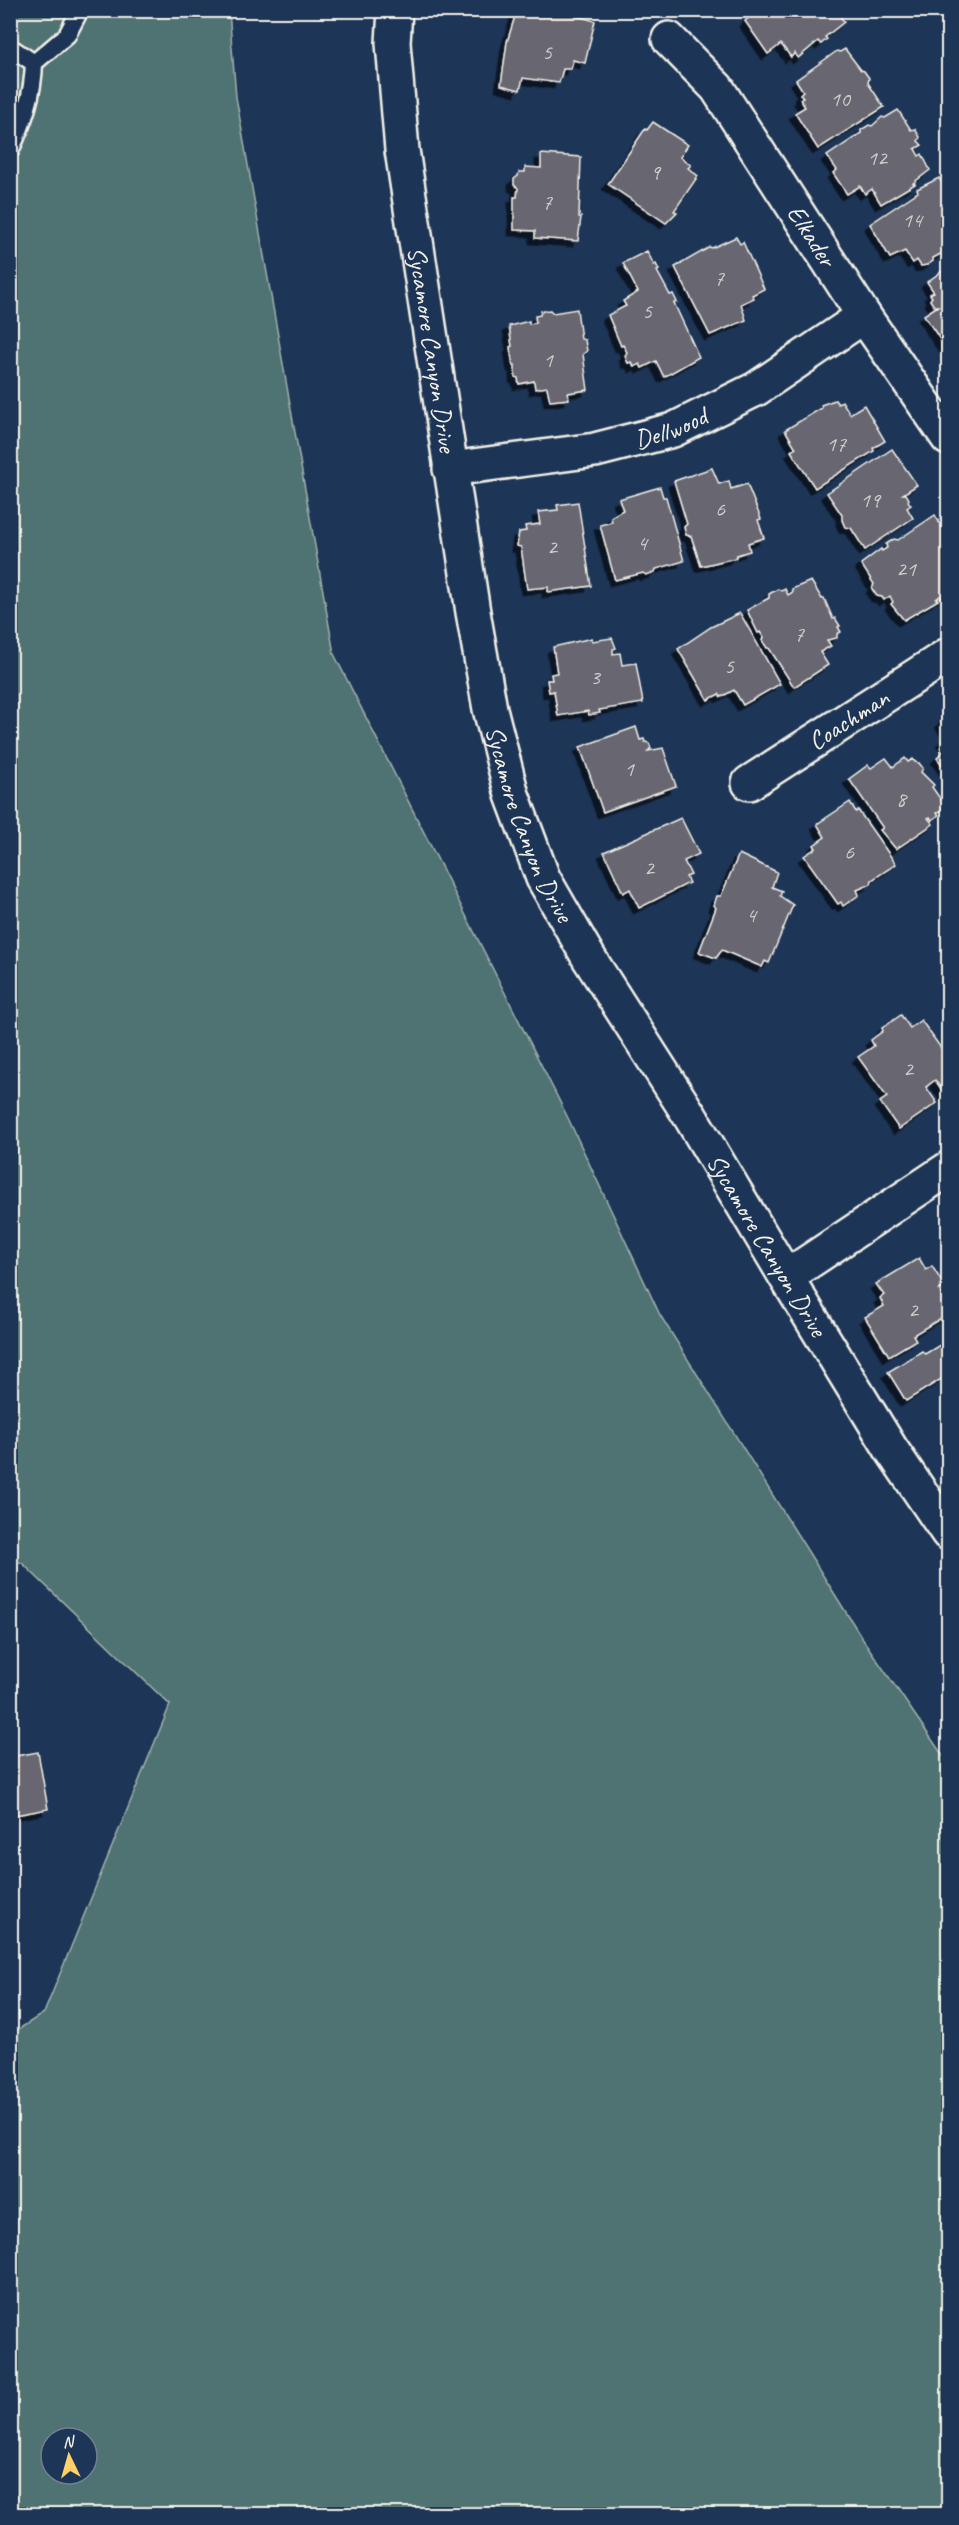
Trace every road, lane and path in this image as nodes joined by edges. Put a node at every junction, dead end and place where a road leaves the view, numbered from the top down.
1 (80, 10) edge
2 (395, 10) edge
3 (669, 39) dead end
4 (10, 47) edge
5 (34, 63) junction
6 (10, 151) edge
7 (864, 316) junction
8 (948, 438) edge
9 (450, 469) junction
10 (948, 656) edge
11 (748, 783) dead end
12 (948, 1168) edge
13 (786, 1278) junction
14 (948, 1533) edge

1 - 5 lane
2 - 9 street, Sycamore Canyon Drive
3 - 7 street, Elkader
4 - 5 lane
5 - 6 lane
7 - 8 street, Elkader
7 - 9 street, Dellwood
9 - 13 street, Sycamore Canyon Drive
10 - 11 street, Coachman
12 - 13 street
13 - 14 street, Sycamore Canyon Drive

